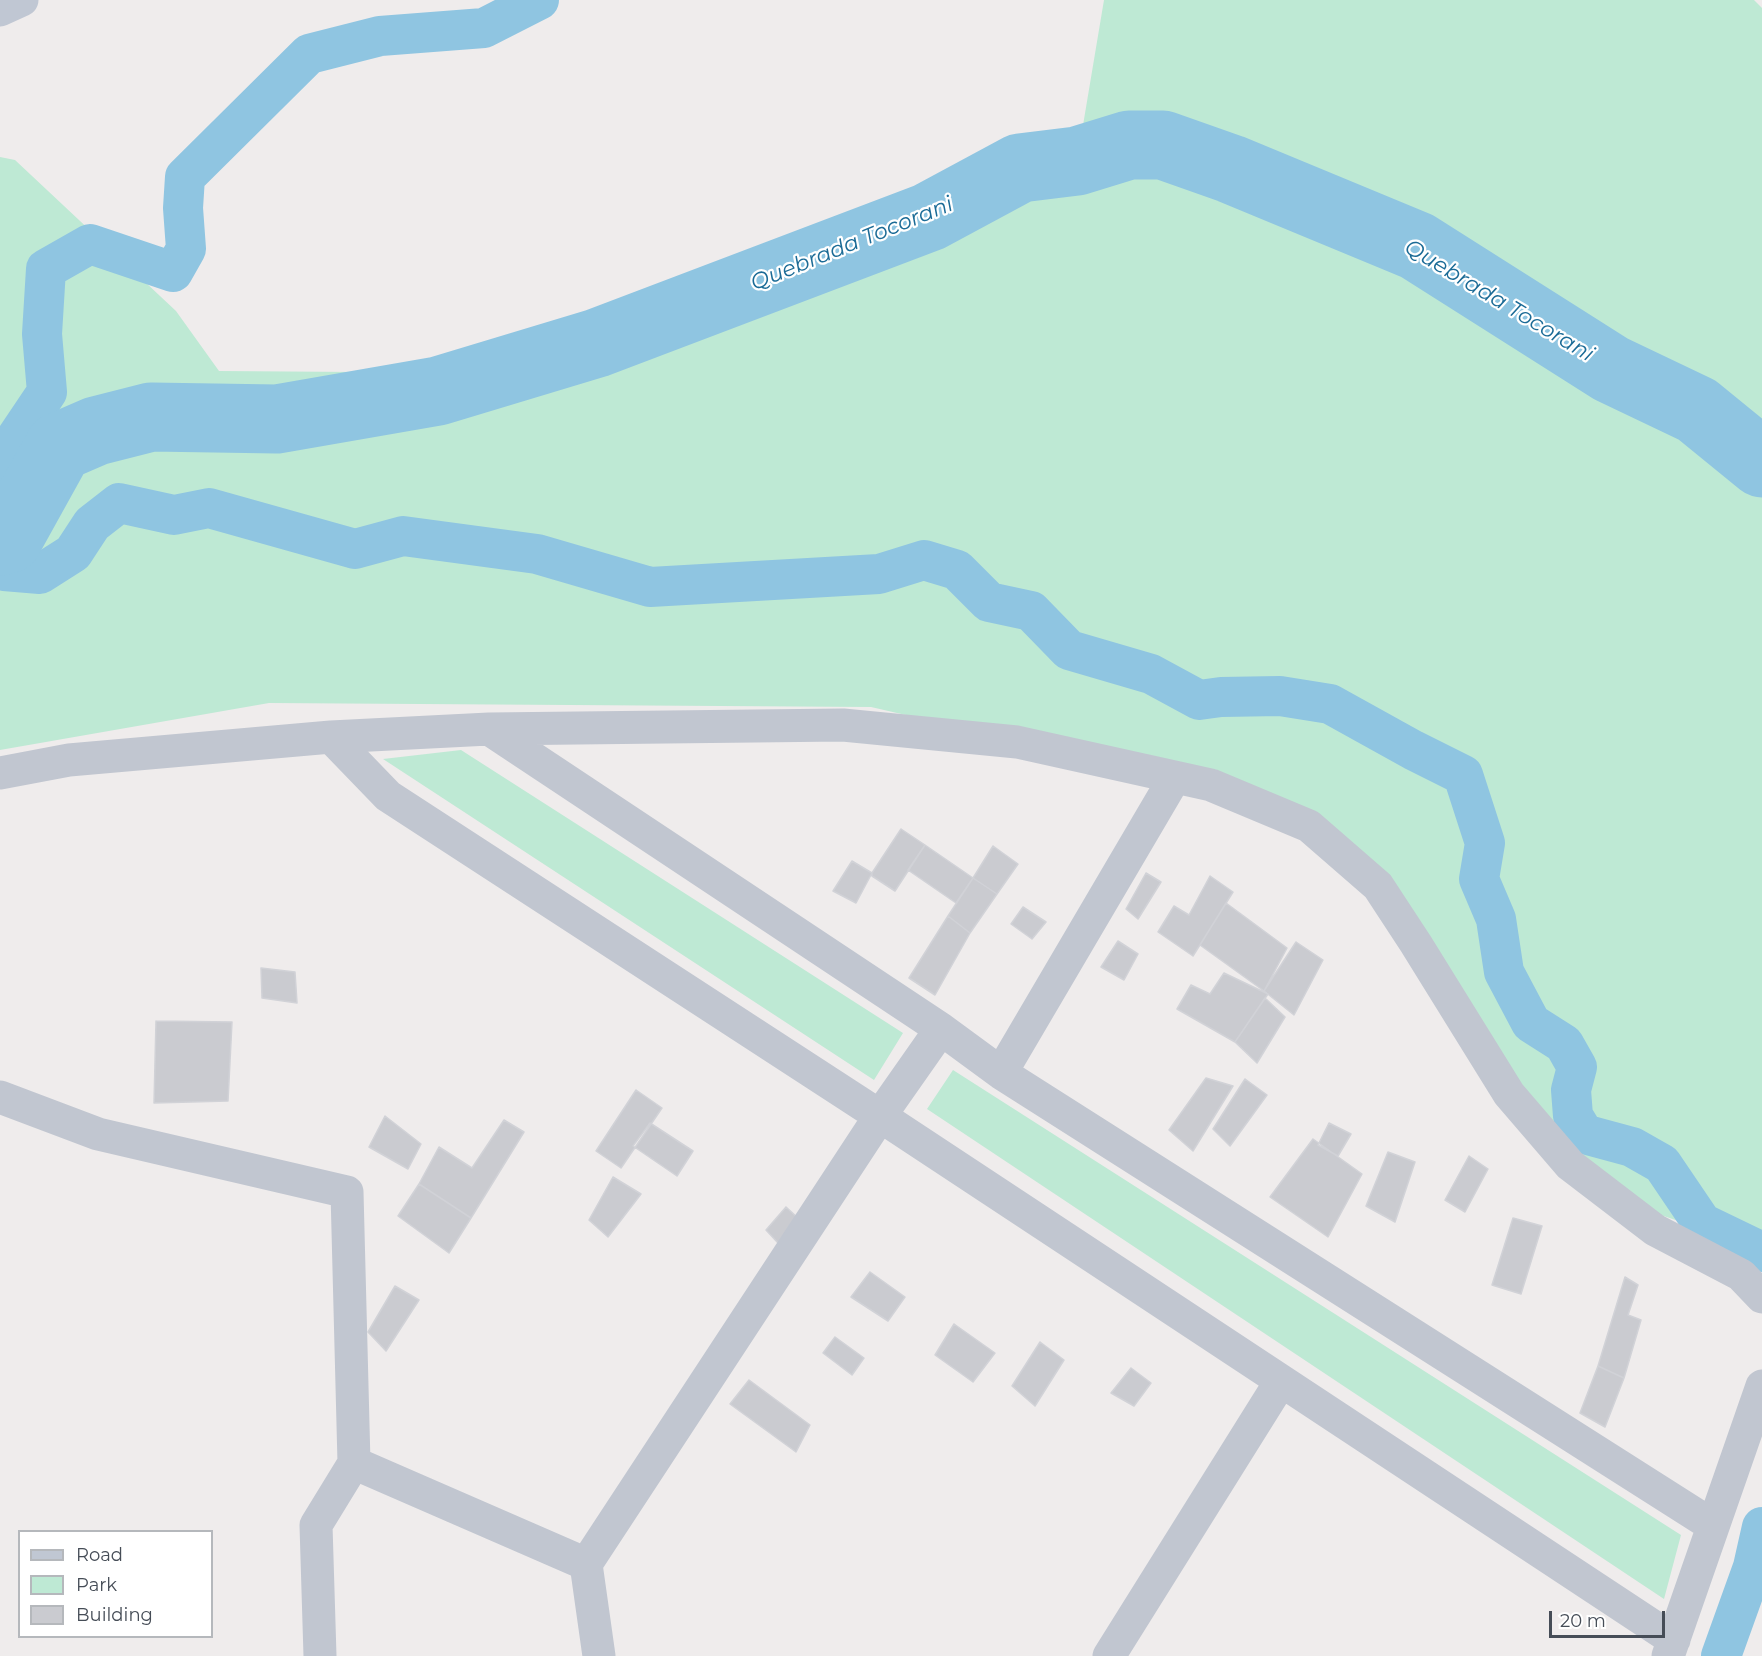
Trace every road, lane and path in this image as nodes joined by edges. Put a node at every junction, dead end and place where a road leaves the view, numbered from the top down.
1 (22, 0) edge
2 (0, 10) edge
3 (489, 729) junction
4 (331, 737) junction
5 (0, 773) edge
6 (1175, 777) junction
7 (941, 1029) junction
8 (1001, 1073) junction
9 (0, 1097) edge
10 (880, 1116) junction
11 (1762, 1297) edge
12 (1281, 1382) junction
13 (1762, 1386) edge
14 (354, 1463) junction
15 (1712, 1525) junction
16 (586, 1564) junction
17 (1671, 1648) edge
18 (320, 1656) edge
19 (599, 1656) edge
20 (1109, 1656) edge

1 - 2 street
3 - 4 street
3 - 6 street
3 - 7 street
4 - 5 street
4 - 10 street
6 - 8 street
6 - 11 street
7 - 8 street
7 - 10 street
8 - 15 street
9 - 14 street
10 - 12 street
10 - 16 street
12 - 17 street
12 - 20 street
13 - 15 street
14 - 16 street
14 - 18 street
15 - 17 street
16 - 19 street

